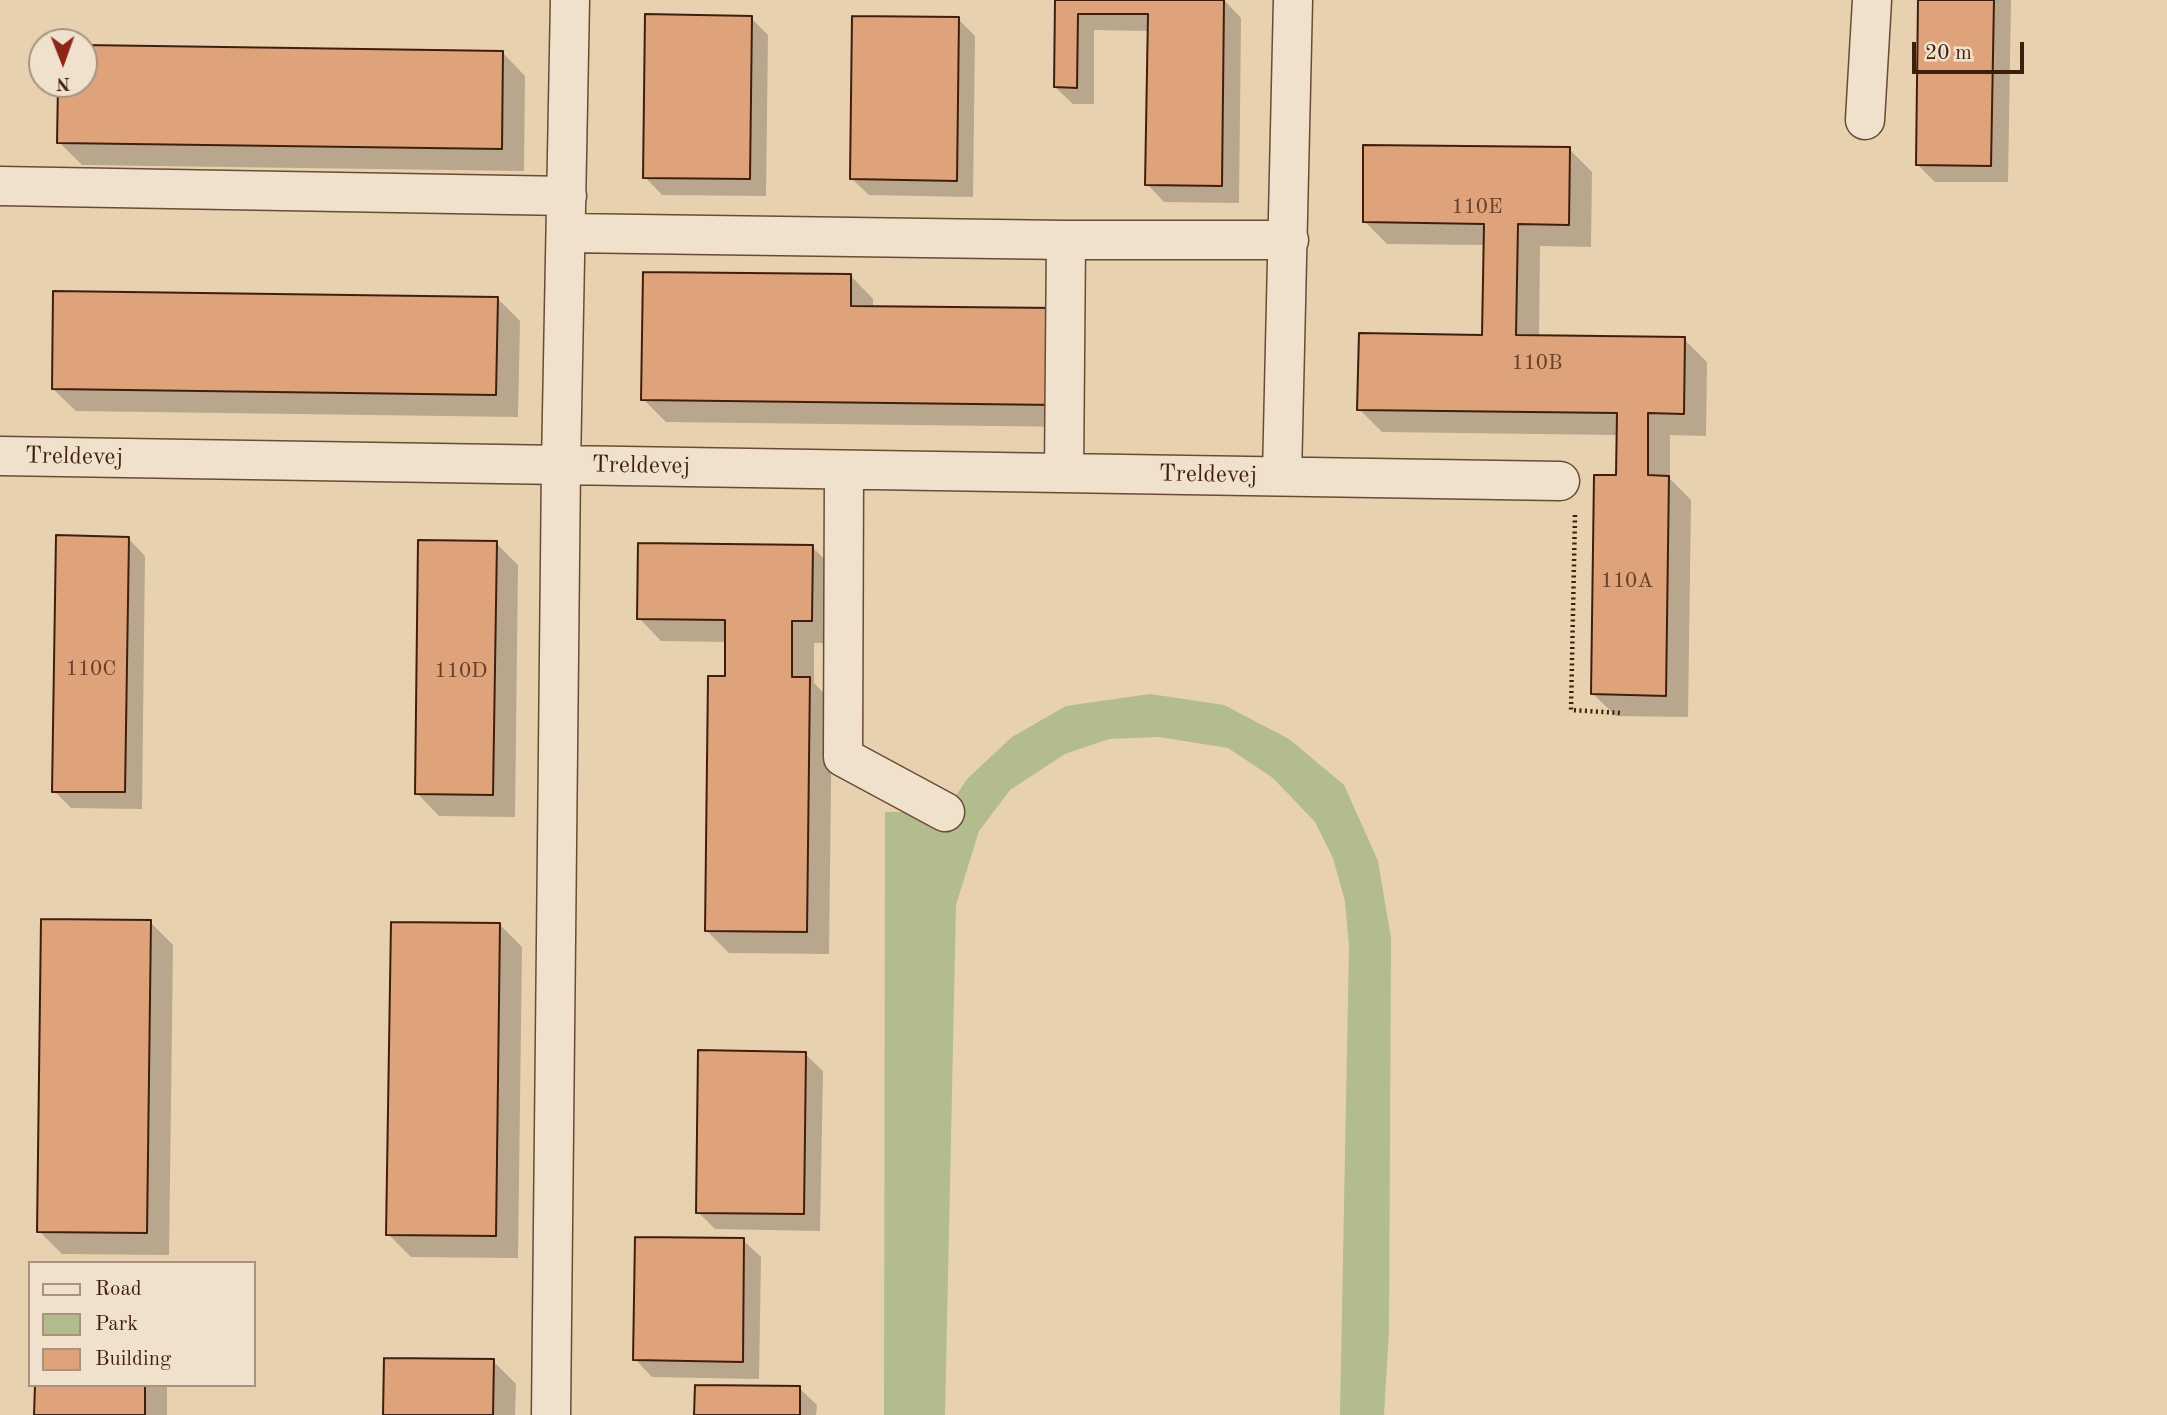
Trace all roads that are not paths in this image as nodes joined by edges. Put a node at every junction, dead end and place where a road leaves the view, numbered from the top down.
1 (570, 0) edge
2 (1293, 0) edge
3 (1872, 0) edge
4 (1865, 120) dead end
5 (0, 186) edge
6 (567, 214) junction
7 (1066, 240) junction
8 (1289, 240) junction
9 (0, 456) edge
10 (561, 465) junction
11 (844, 470) junction
12 (1064, 473) junction
13 (1283, 476) junction
14 (1560, 481) road end
15 (945, 812) dead end
16 (551, 1415) edge

1 - 6 lane
2 - 8 lane, Treldevej
3 - 4 lane
5 - 6 lane
6 - 7 lane
6 - 10 lane
7 - 8 lane
7 - 12 lane
8 - 13 lane, Treldevej
9 - 10 lane, Treldevej
10 - 11 lane, Treldevej
10 - 16 lane
11 - 12 lane, Treldevej
11 - 15 lane
12 - 13 lane, Treldevej
13 - 14 lane, Treldevej

